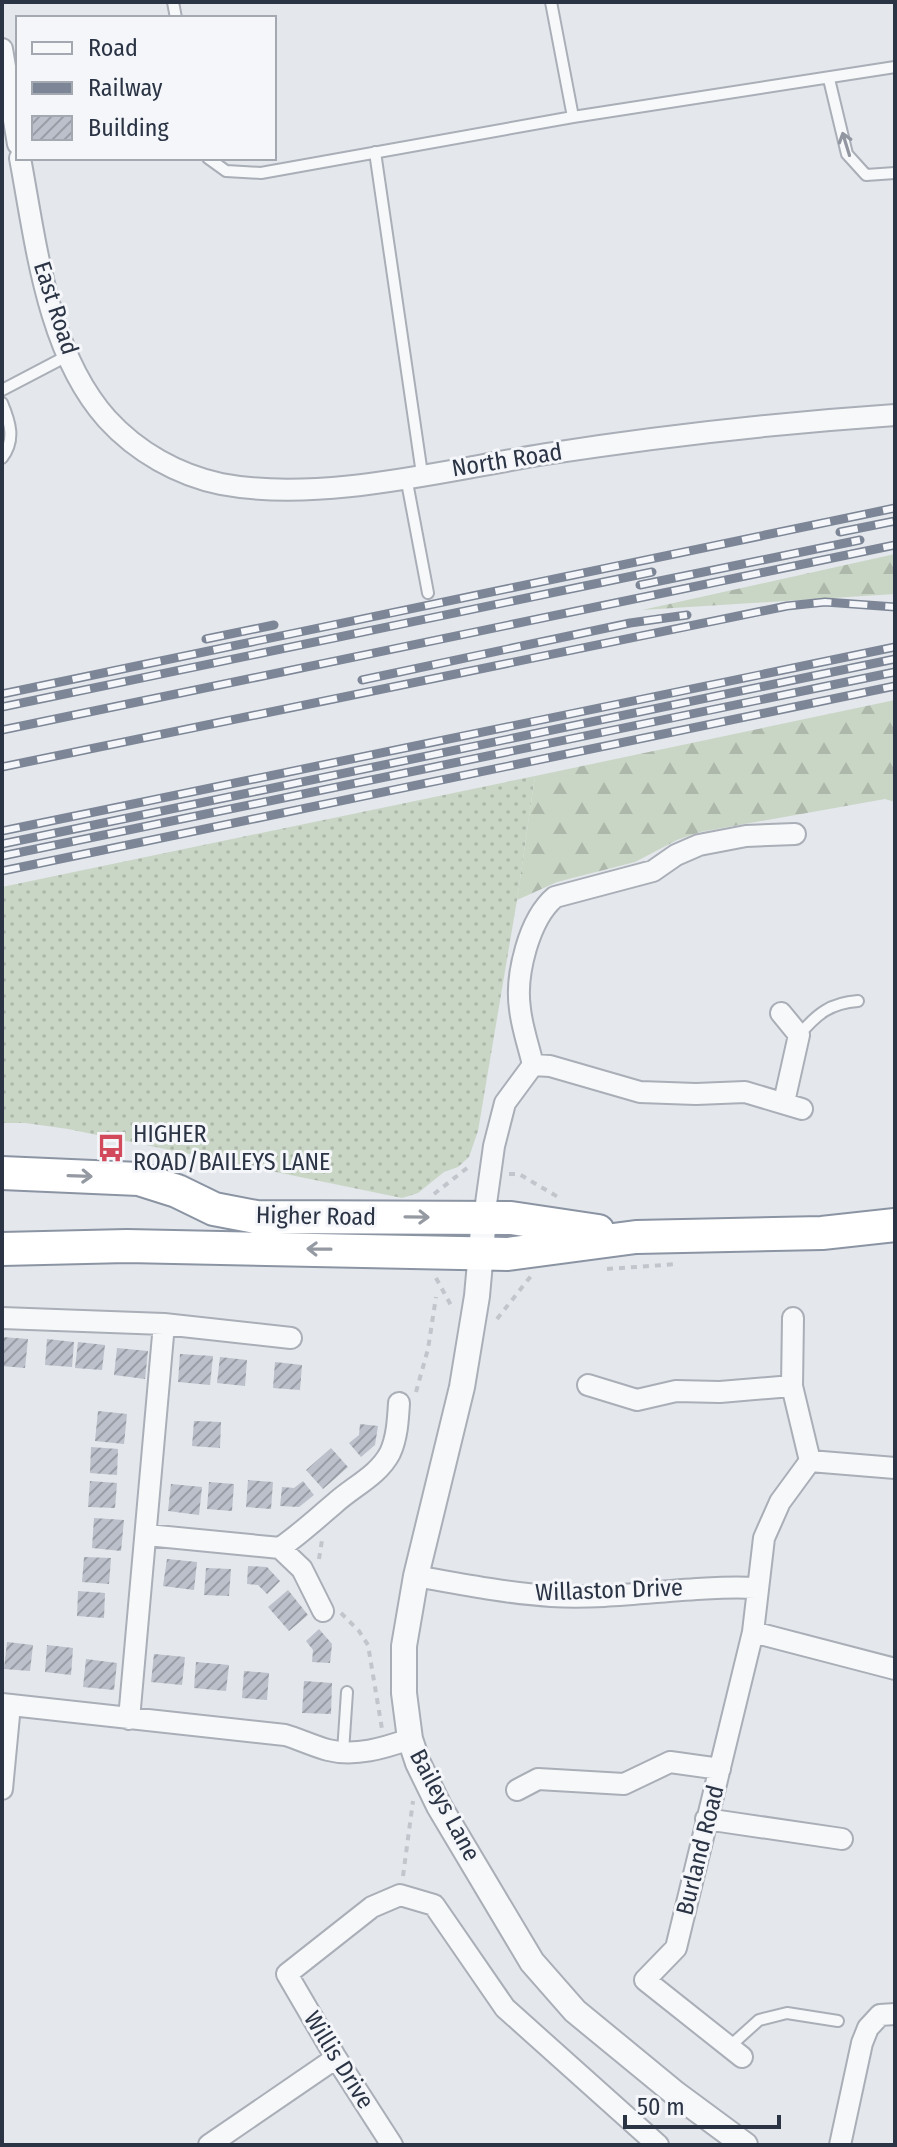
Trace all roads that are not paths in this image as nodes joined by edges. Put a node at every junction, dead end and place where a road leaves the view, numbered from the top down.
1 (551, 2) edge
2 (2, 49) edge
3 (895, 67) edge
4 (829, 79) junction
5 (573, 117) junction
6 (16, 132) edge
7 (375, 152) junction
8 (20, 160) edge
9 (211, 160) edge
10 (895, 173) edge
11 (69, 355) junction
12 (2, 390) edge
13 (2, 403) edge
14 (895, 415) edge
15 (130, 441) joint
16 (2, 458) edge
17 (414, 476) junction
18 (428, 593) dead end
19 (795, 834) dead end
20 (858, 1001) dead end
21 (781, 1013) dead end
22 (799, 1035) junction
23 (533, 1065) junction
24 (2, 1173) edge
25 (484, 1218) junction
26 (895, 1225) edge
27 (636, 1237) junction
28 (2, 1249) edge
29 (480, 1254) junction
30 (2, 1318) edge
31 (793, 1318) dead end
32 (164, 1324) junction
33 (291, 1338) dead end
34 (588, 1385) dead end
35 (792, 1386) junction
36 (406, 1404) road end
37 (810, 1461) junction
38 (895, 1468) edge
39 (147, 1535) junction
40 (280, 1548) junction
41 (416, 1576) junction
42 (756, 1588) junction
43 (329, 1608) road end
44 (753, 1632) junction
45 (895, 1669) edge
46 (347, 1692) dead end
47 (6, 1704) edge
48 (129, 1719) junction
49 (410, 1739) junction
50 (343, 1752) junction
51 (720, 1769) junction
52 (2, 1789) edge
53 (517, 1790) dead end
54 (706, 1819) junction
55 (842, 1839) dead end
56 (895, 2014) edge
57 (838, 2021) dead end
58 (736, 2052) joint
59 (336, 2058) junction
60 (209, 2145) edge
61 (392, 2145) edge
62 (658, 2145) edge
63 (745, 2145) edge
64 (840, 2145) edge

1 - 5 lane
2 - 6 street
3 - 4 lane
4 - 5 lane
10 -> 4 lane
5 - 7 lane
7 - 9 lane
7 - 17 lane
8 - 11 street, East Road
11 - 12 lane
11 - 15 street, East Road
13 - 16 lane
14 - 17 street, North Road
15 - 17 street, North Road
17 - 18 lane
19 - 23 street
20 - 22 lane
21 - 22 street
22 - 23 street
23 - 25 street
24 -> 25 highway, Higher Road
25 - 27 highway, Higher Road
25 - 29 street, Baileys Lane
26 - 27 highway, Higher Road
27 - 29 highway, Higher Road
29 -> 28 highway, Higher Road
29 - 41 street, Baileys Lane
30 - 32 street
31 - 35 street
32 - 33 street
32 - 39 street
34 - 35 street
35 - 37 street
36 - 40 street
37 - 38 street
37 - 42 street, Burland Road
39 - 40 street
39 - 48 street
40 - 43 street
41 - 42 street, Willaston Drive
41 - 49 street, Baileys Lane
42 - 44 street, Burland Road
44 - 45 street
44 - 51 street, Burland Road
46 - 50 lane
47 - 48 street
47 - 52 street
48 - 50 street
49 - 50 street
49 - 63 street, Baileys Lane
51 - 53 street
51 - 54 street, Burland Road
54 - 55 street
54 - 58 street, Burland Road
56 - 64 street
57 - 58 lane
59 - 60 street
59 - 61 street, Willis Drive
59 - 62 street, Willis Drive

